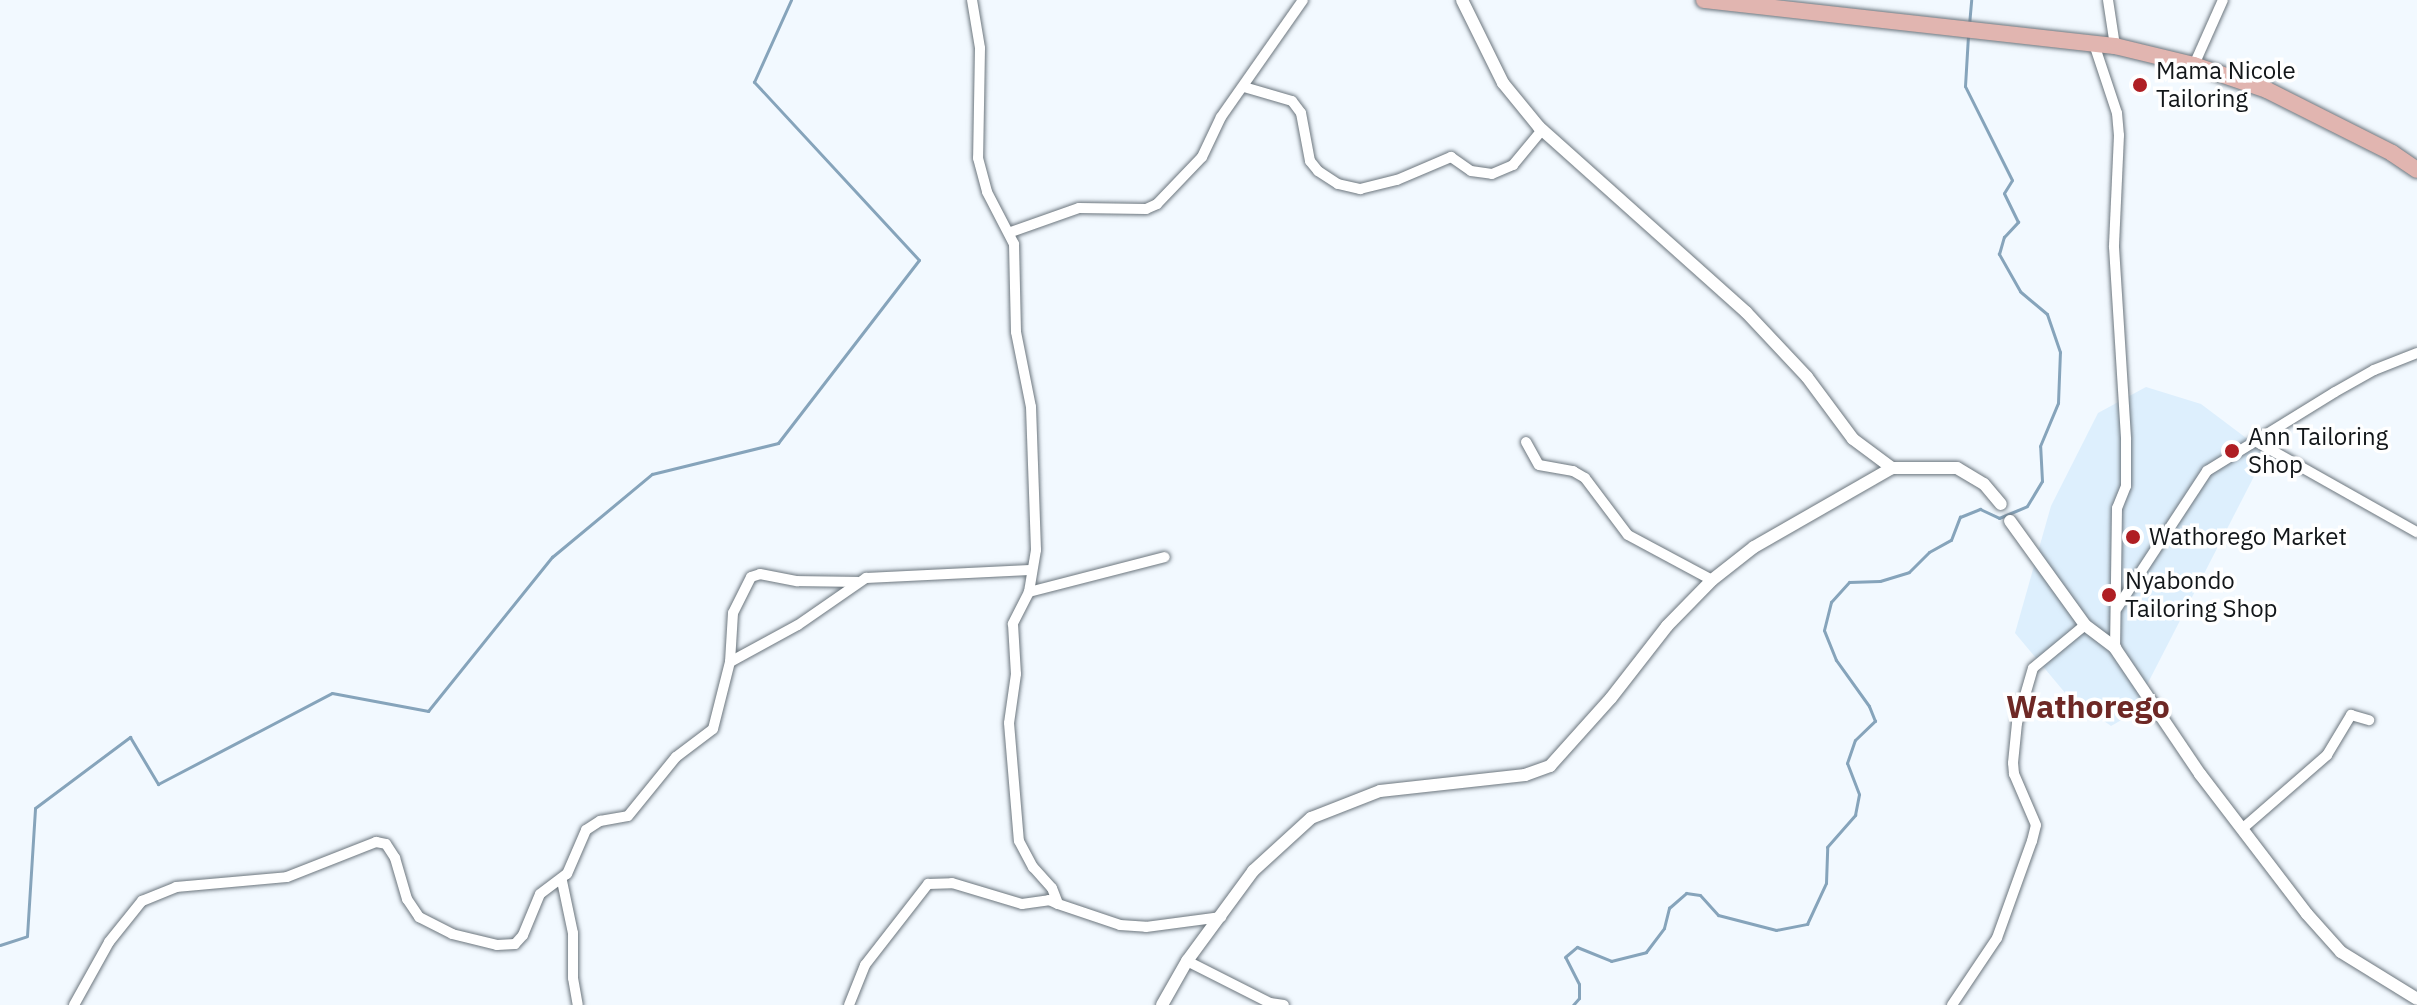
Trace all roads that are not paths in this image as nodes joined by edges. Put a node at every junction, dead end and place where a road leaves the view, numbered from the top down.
1 (972, 0) edge
2 (1303, 0) edge
3 (1462, 0) edge
4 (1704, 0) edge
5 (2108, 0) edge
6 (2223, 0) edge
7 (2103, 46) junction
8 (2194, 65) junction
9 (1244, 87) junction
10 (1542, 130) junction
11 (2417, 170) edge
12 (1011, 232) junction
13 (2417, 353) edge
14 (1526, 442) dead end
15 (2257, 442) junction
16 (1892, 468) junction
17 (2001, 504) joint
18 (2010, 521) joint
19 (2417, 532) edge
20 (1165, 557) dead end
21 (1030, 570) junction
22 (1712, 580) junction
23 (858, 582) junction
24 (1029, 592) junction
25 (2117, 608) junction
26 (2085, 625) junction
27 (2115, 648) junction
28 (730, 662) junction
29 (2369, 720) dead end
30 (2242, 829) junction
31 (562, 881) junction
32 (1058, 904) junction
33 (1221, 917) junction
34 (1187, 961) junction
35 (2417, 999) edge
36 (74, 1005) edge
37 (578, 1005) edge
38 (849, 1005) edge
39 (1162, 1005) edge
40 (1284, 1005) edge
41 (1952, 1005) edge

1 - 12 street
2 - 9 street
3 - 10 street
4 - 7 main road
5 - 7 street
6 - 8 street
7 - 8 main road
7 - 25 street
8 - 11 main road
9 - 10 street
9 - 12 street
10 - 16 street
12 - 21 street
13 - 15 street
14 - 22 street
15 - 19 street
15 - 25 street
16 - 17 street
16 - 22 street
17 - 18 street
18 - 26 street
20 - 24 street
21 - 23 street
21 - 24 street
22 - 33 street
23 - 28 street
23 - 28 street
24 - 32 street
25 - 27 street
26 - 27 street
26 - 41 street
27 - 30 street
28 - 31 street
29 - 30 street
30 - 35 street
31 - 36 street
31 - 37 street
32 - 33 street
32 - 38 street
33 - 34 street
34 - 39 street
34 - 40 street

